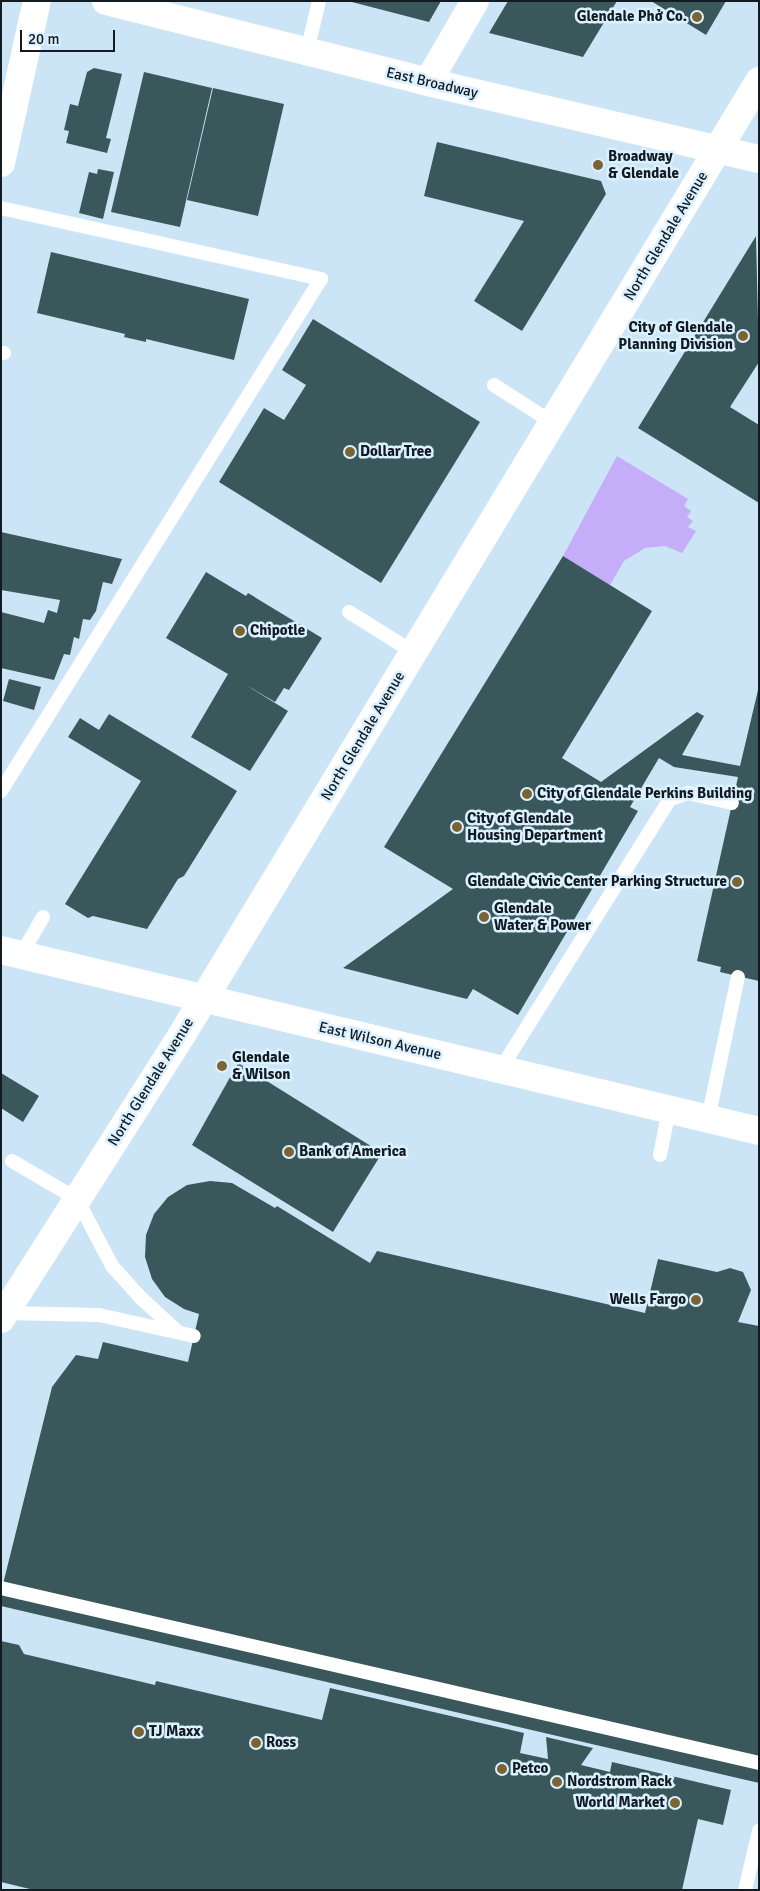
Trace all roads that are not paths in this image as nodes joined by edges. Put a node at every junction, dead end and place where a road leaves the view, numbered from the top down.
1 (37, 1) edge
2 (106, 1) edge
3 (319, 1) edge
4 (475, 1) edge
5 (307, 52) junction
6 (759, 81) edge
7 (428, 82) junction
8 (718, 149) junction
9 (759, 159) edge
10 (1, 163) edge
11 (1, 208) edge
12 (494, 385) dead end
13 (553, 423) junction
14 (349, 612) dead end
15 (414, 652) junction
16 (1, 791) edge
17 (732, 803) dead end
18 (42, 917) dead end
19 (11, 952) edge
20 (738, 977) dead end
21 (203, 999) junction
22 (500, 1070) junction
23 (669, 1110) junction
24 (708, 1119) junction
25 (759, 1131) edge
26 (660, 1155) dead end
27 (12, 1161) dead end
28 (77, 1199) junction
29 (3, 1316) edge
30 (177, 1331) junction
31 (194, 1336) dead end
32 (1, 1588) edge
33 (759, 1763) edge
34 (759, 1831) edge
35 (745, 1890) edge

1 - 10 main road
2 - 5 main road, East Broadway
3 - 5 lane
4 - 7 main road
5 - 7 main road, East Broadway
6 - 8 main road, North Glendale Avenue
7 - 8 main road, East Broadway
8 - 9 main road, East Broadway
8 - 13 main road, North Glendale Avenue
11 - 16 lane
12 - 13 lane
13 - 15 main road, North Glendale Avenue
14 - 15 lane
15 - 21 main road, North Glendale Avenue
17 - 22 lane
18 - 19 lane
19 - 21 main road, East Wilson Avenue
20 - 24 lane
21 - 22 main road, East Wilson Avenue
21 - 28 main road, North Glendale Avenue
22 - 23 main road, East Wilson Avenue
23 - 24 main road, East Wilson Avenue
23 - 26 lane
24 - 25 main road, East Wilson Avenue
27 - 28 lane
28 - 29 main road, North Glendale Avenue
28 - 30 lane
29 - 30 lane
30 - 31 lane
32 - 33 lane
34 - 35 lane

